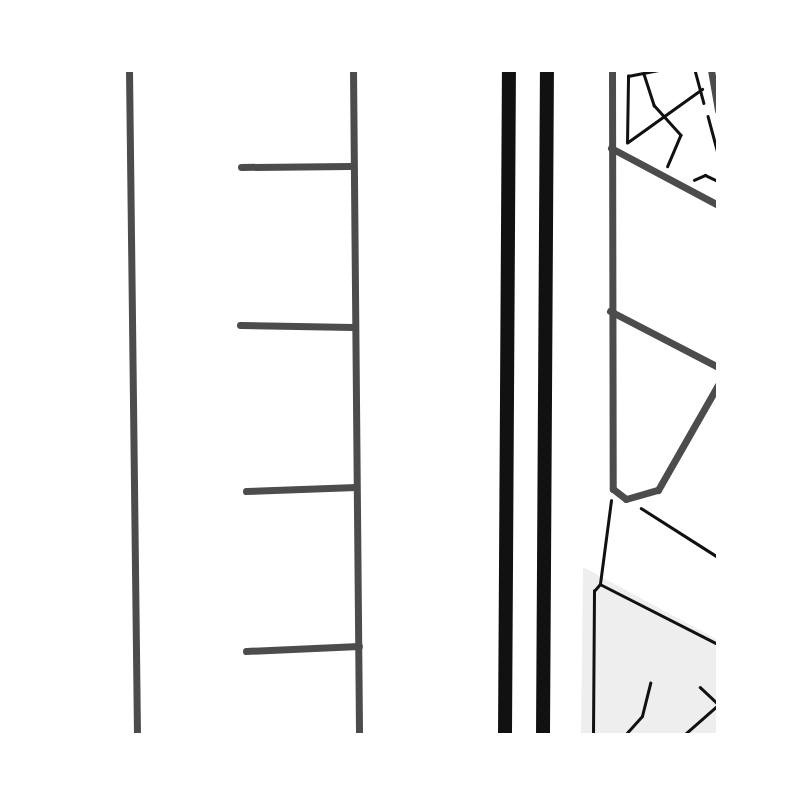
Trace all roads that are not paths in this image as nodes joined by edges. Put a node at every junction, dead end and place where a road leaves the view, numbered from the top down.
1 (129, 70) edge
2 (354, 70) edge
3 (509, 70) edge
4 (547, 70) edge
5 (612, 70) edge
6 (711, 70) edge
7 (718, 110) edge
8 (611, 144) junction
9 (351, 166) junction
10 (242, 167) dead end
11 (718, 205) edge
12 (610, 311) junction
13 (240, 325) dead end
14 (353, 327) junction
15 (718, 368) edge
16 (718, 385) edge
17 (356, 487) junction
18 (246, 491) dead end
19 (359, 646) junction
20 (246, 651) dead end
21 (137, 735) edge
22 (359, 735) edge
23 (505, 735) edge
24 (543, 735) edge

1 - 21 street
2 - 9 street
3 - 23 main road
4 - 24 main road
5 - 8 street
6 - 7 street
8 - 11 street
8 - 12 street
9 - 10 street
9 - 14 street
12 - 15 street
12 - 16 street
13 - 14 street
14 - 17 street
17 - 18 street
17 - 19 street
19 - 20 street
19 - 22 street

